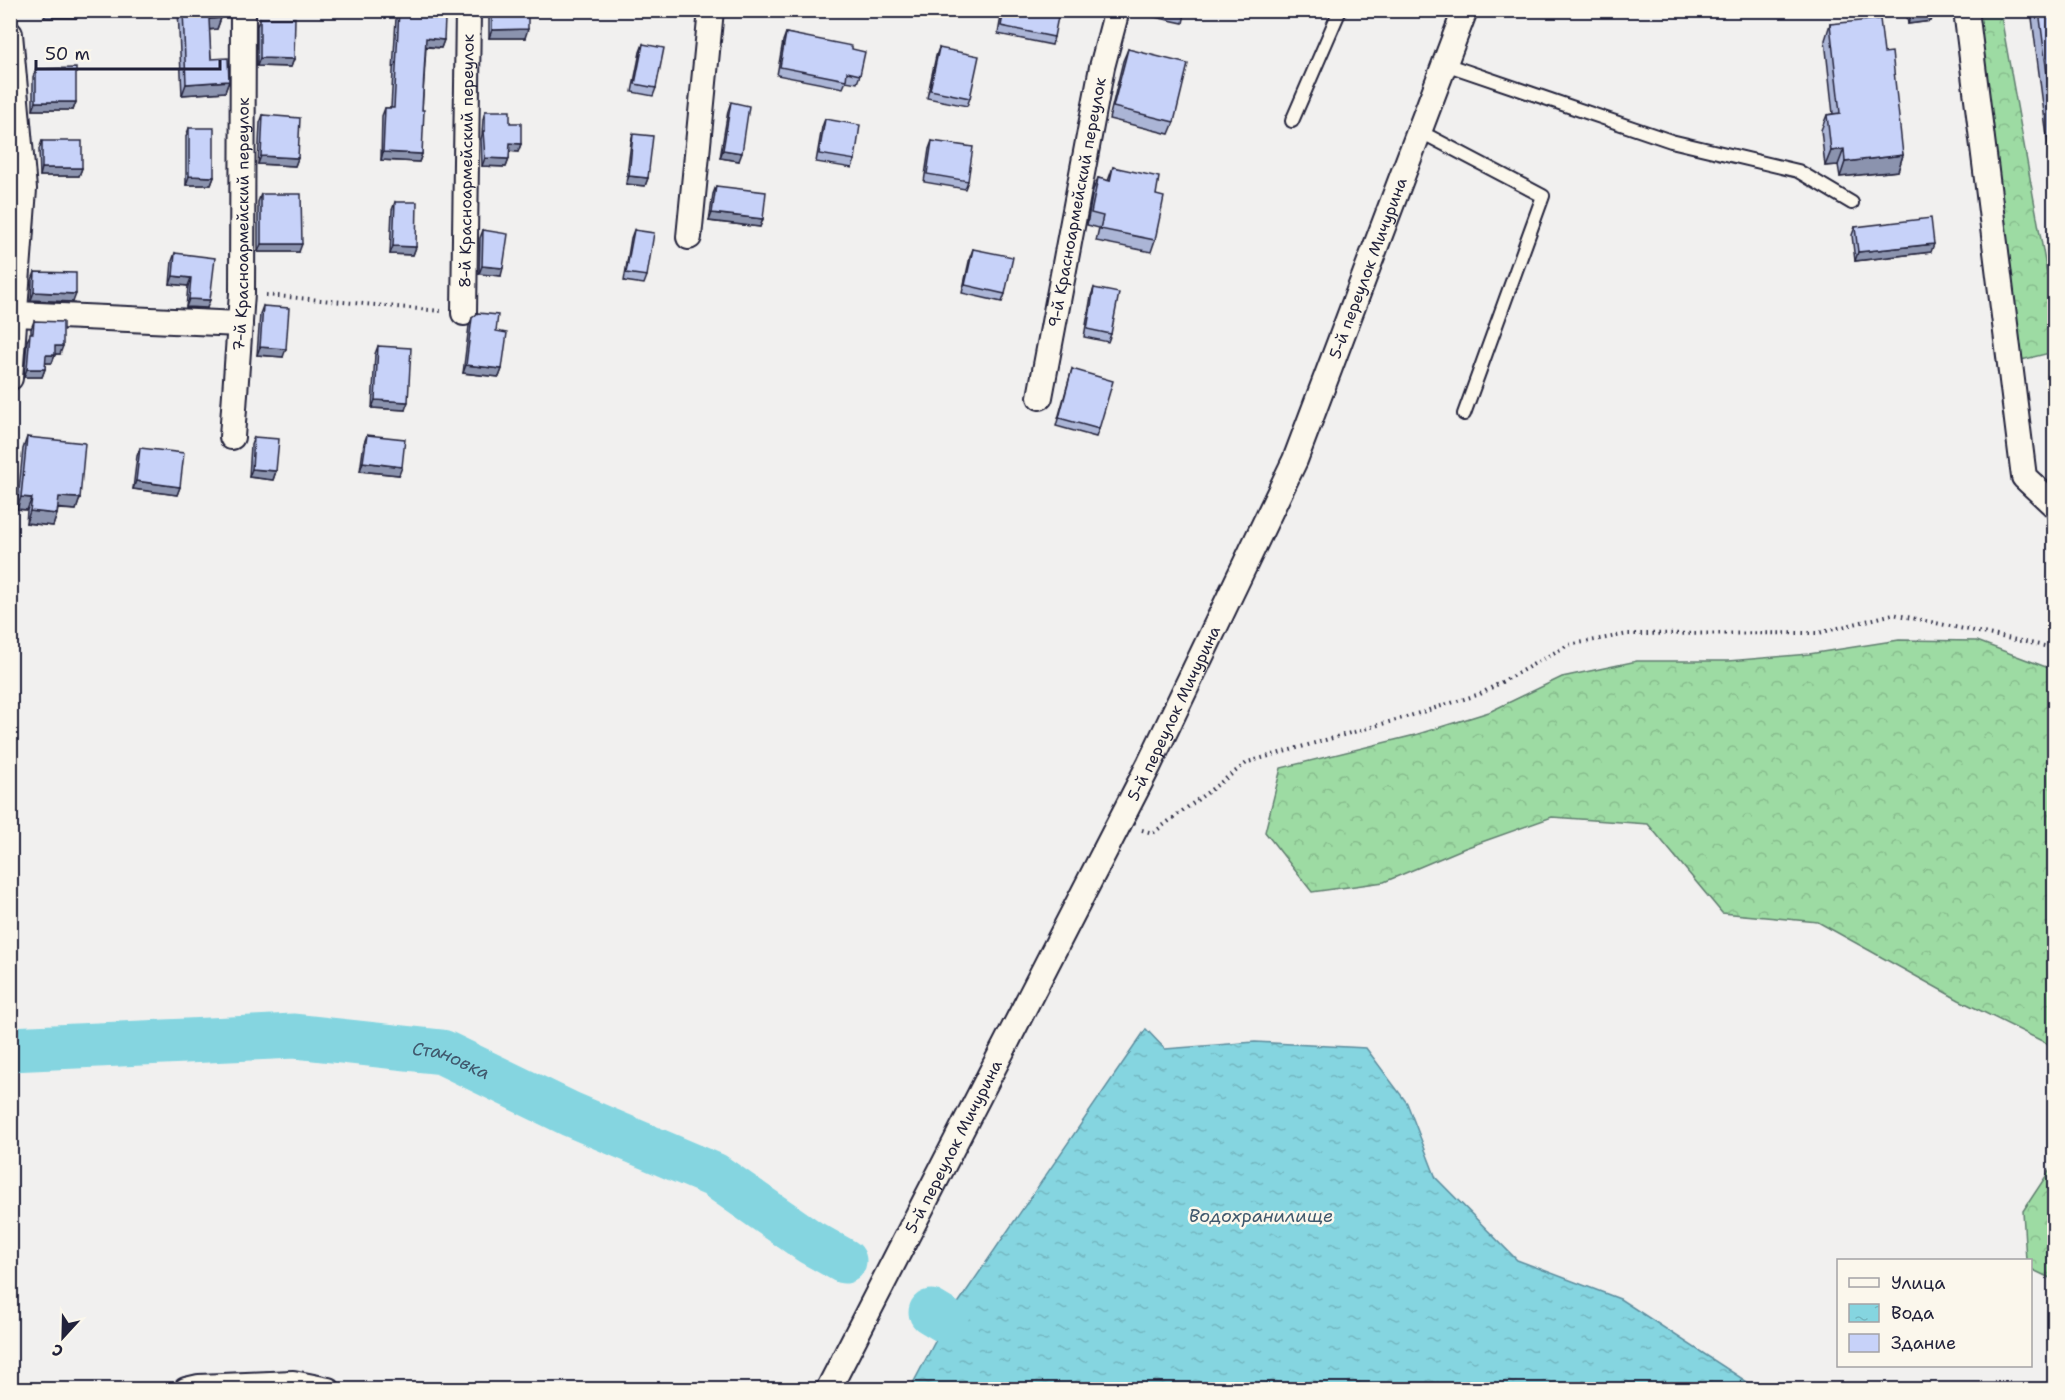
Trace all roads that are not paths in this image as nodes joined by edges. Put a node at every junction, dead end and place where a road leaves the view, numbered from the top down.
1 (243, 10) edge
2 (468, 10) edge
3 (711, 10) edge
4 (1117, 10) edge
5 (1340, 10) edge
6 (1465, 10) edge
7 (1966, 10) edge
8 (10, 34) edge
9 (1445, 64) junction
10 (1292, 121) dead end
11 (1419, 130) junction
12 (1852, 203) dead end
13 (689, 237) dead end
14 (464, 313) road end
15 (16, 314) junction
16 (240, 324) junction
17 (10, 378) edge
18 (1040, 397) dead end
19 (1464, 414) dead end
20 (232, 437) dead end
21 (2055, 505) edge
22 (186, 1389) edge
23 (328, 1389) edge
24 (828, 1389) edge

1 - 16 street, 7-й Красноармейский переулок
2 - 14 street, 8-й Красноармейский переулок
3 - 13 street
4 - 18 street, 9-й Красноармейский переулок
5 - 10 lane
6 - 9 street, 5-й переулок Мичурина
7 - 21 street
8 - 15 street
9 - 11 street, 5-й переулок Мичурина
9 - 12 lane
11 - 19 lane
11 - 24 street, 5-й переулок Мичурина
15 - 16 street
15 - 17 street
16 - 20 street, 7-й Красноармейский переулок
22 - 23 street

